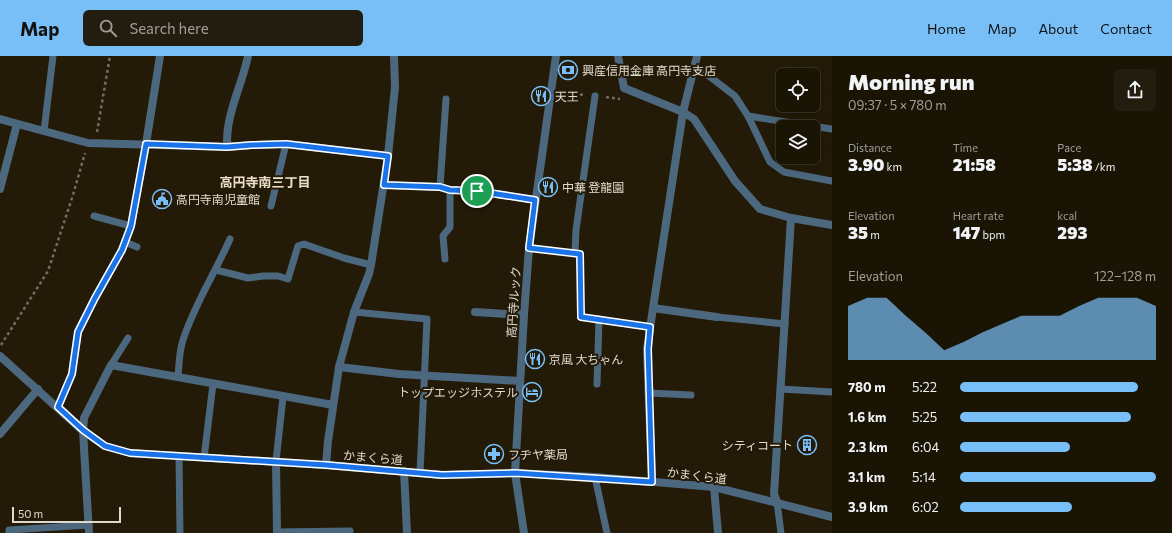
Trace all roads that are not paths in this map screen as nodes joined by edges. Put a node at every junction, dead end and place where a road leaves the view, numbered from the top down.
1 (53, 56) edge
2 (160, 56) edge
3 (248, 56) edge
4 (394, 56) edge
5 (556, 56) edge
6 (618, 56) edge
7 (697, 56) edge
8 (696, 66) junction
9 (595, 96) dead end
10 (446, 99) dead end
11 (683, 112) junction
12 (748, 116) junction
13 (0, 119) edge
14 (17, 124) junction
15 (832, 129) edge
16 (44, 131) junction
17 (146, 144) junction
18 (286, 144) junction
19 (227, 147) junction
20 (388, 156) junction
21 (832, 181) edge
22 (384, 185) junction
23 (440, 187) junction
24 (0, 189) edge
25 (450, 190) junction
26 (535, 200) junction
27 (270, 206) dead end
28 (94, 216) dead end
29 (791, 218) junction
30 (832, 224) edge
31 (131, 226) junction
32 (230, 239) dead end
33 (125, 242) junction
34 (137, 247) dead end
35 (445, 259) dead end
36 (371, 265) junction
37 (216, 270) junction
38 (653, 308) junction
39 (354, 312) junction
40 (476, 312) dead end
41 (524, 315) junction
42 (717, 317) joint
43 (599, 319) junction
44 (784, 324) junction
45 (650, 327) junction
46 (128, 338) dead end
47 (0, 356) edge
48 (111, 366) junction
49 (339, 367) junction
50 (426, 375) junction
51 (178, 377) junction
52 (520, 381) junction
53 (213, 384) junction
54 (597, 384) dead end
55 (38, 389) junction
56 (781, 389) junction
57 (832, 392) edge
58 (649, 393) junction
59 (691, 395) dead end
60 (283, 397) junction
61 (333, 406) junction
62 (58, 407) junction
63 (83, 430) junction
64 (0, 434) edge
65 (180, 456) junction
66 (204, 458) junction
67 (276, 461) junction
68 (326, 465) junction
69 (404, 471) junction
70 (420, 473) junction
71 (515, 473) junction
72 (595, 477) junction
73 (652, 482) junction
74 (714, 487) junction
75 (777, 502) junction
76 (832, 517) edge
77 (89, 529) edge
78 (350, 531) dead end
79 (277, 532) edge
80 (9, 533) edge
81 (180, 533) edge
82 (407, 533) edge
83 (524, 533) edge
84 (607, 533) edge
85 (718, 533) edge
86 (781, 533) edge

1 - 16 lane
2 - 17 street
3 - 19 street
4 - 20 street
5 - 26 street, 高円寺ルック
6 - 11 street
7 - 8 street
8 - 11 street
8 - 12 lane
9 - 43 lane
10 - 23 lane
11 - 29 street
11 - 38 street
12 - 15 lane
12 - 21 lane
13 - 14 street
14 - 16 street
14 - 24 street
16 - 17 street
17 - 19 street
17 - 31 street
18 - 19 street
18 - 20 street
18 - 27 lane
20 - 22 street
22 - 23 street
22 - 36 street
23 - 25 street
25 - 26 street
25 - 35 lane
26 - 41 street, 高円寺ルック
28 - 31 lane
29 - 30 street
29 - 44 street
31 - 33 street
32 - 37 lane
33 - 34 lane
33 - 62 street
36 - 37 lane
36 - 39 street
37 - 51 lane
38 - 42 street
38 - 45 street
39 - 49 street
39 - 50 lane
40 - 41 street
41 - 52 street, 高円寺ルック
42 - 44 lane
43 - 45 lane
43 - 54 lane
44 - 56 street
45 - 58 street
46 - 48 lane
47 - 55 street, かまくら道
48 - 51 street
48 - 63 street
49 - 50 street
49 - 61 street
50 - 52 street
50 - 70 lane
51 - 53 street
52 - 71 street, 高円寺ルック
53 - 60 street
53 - 66 lane
55 - 62 street, かまくら道
55 - 64 street
56 - 57 lane
56 - 75 street
58 - 59 lane
58 - 73 street
60 - 61 street
60 - 67 lane
61 - 68 street
62 - 63 street, かまくら道
63 - 65 street, かまくら道
63 - 77 street
65 - 66 street, かまくら道
65 - 81 lane
66 - 67 street, かまくら道
67 - 68 street, かまくら道
67 - 79 street
68 - 69 street, かまくら道
69 - 70 street, かまくら道
69 - 82 street
70 - 71 street, かまくら道
71 - 72 street, かまくら道
71 - 83 street, 高円寺ルック
72 - 73 street, かまくら道
72 - 84 lane
73 - 74 street, かまくら道
74 - 75 street, かまくら道
74 - 85 street
75 - 76 street, かまくら道
75 - 86 lane
77 - 80 lane
78 - 79 lane

